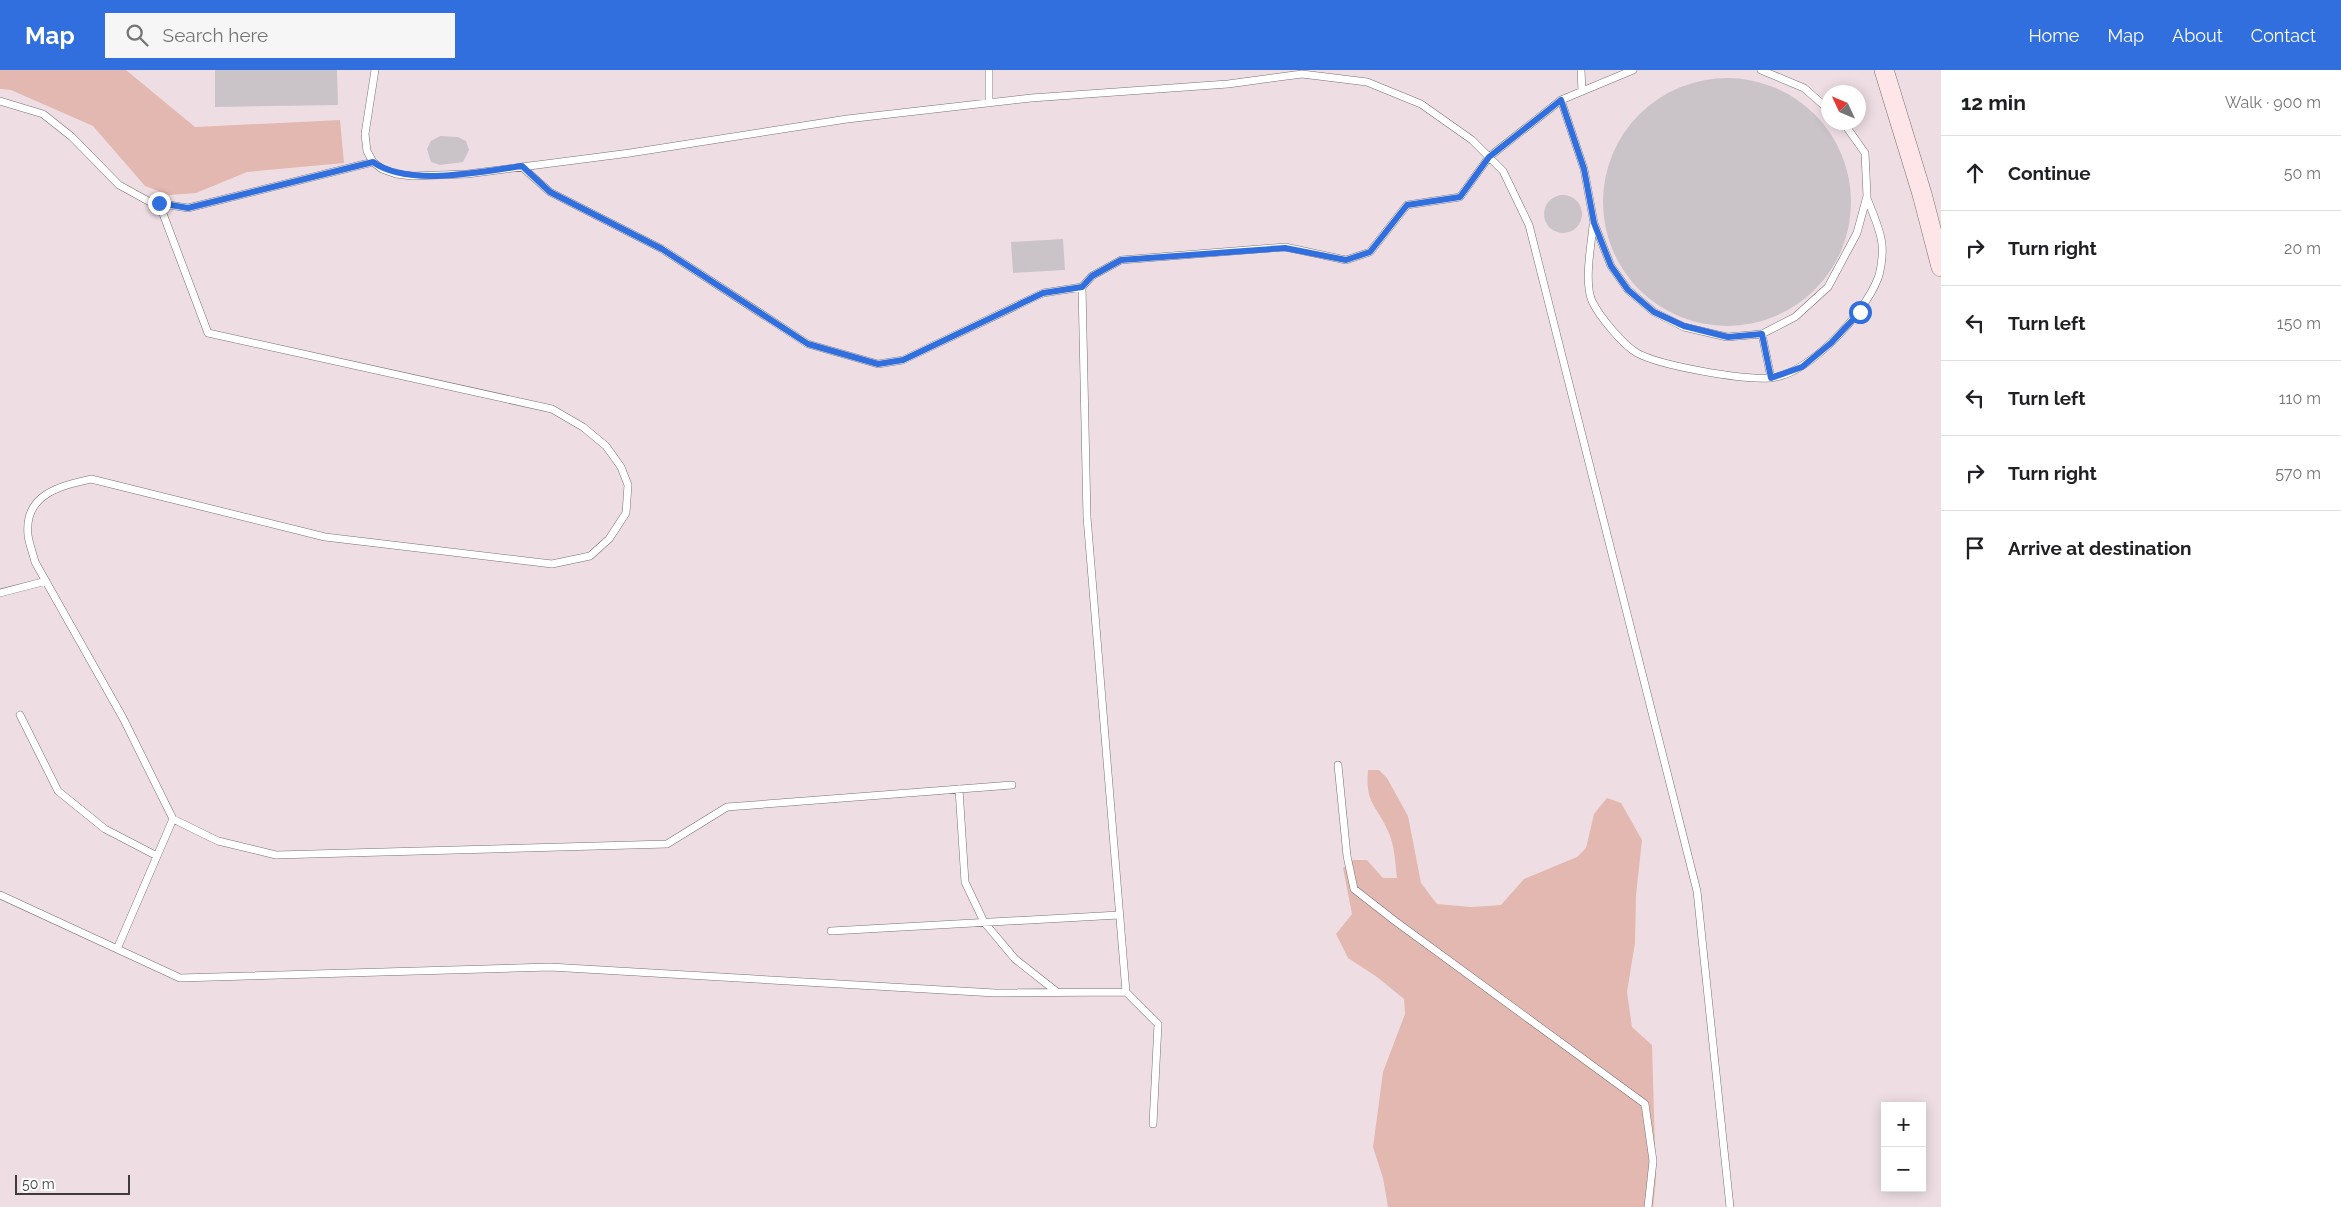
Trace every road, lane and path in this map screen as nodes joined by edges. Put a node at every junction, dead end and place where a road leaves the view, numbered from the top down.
1 (375, 70) edge
2 (989, 70) edge
3 (1581, 70) edge
4 (1633, 70) edge
5 (1761, 70) edge
6 (1884, 70) edge
7 (1582, 91) junction
8 (1561, 100) junction
9 (0, 101) edge
10 (988, 103) junction
11 (1821, 103) edge
12 (1849, 130) edge
13 (1489, 157) junction
14 (373, 162) junction
15 (522, 166) junction
16 (1867, 196) junction
17 (159, 203) junction
18 (1594, 223) junction
19 (1941, 267) edge
20 (1082, 287) junction
21 (1762, 334) junction
22 (1771, 378) junction
23 (46, 581) junction
24 (0, 593) edge
25 (20, 715) dead end
26 (1338, 765) dead end
27 (1012, 785) dead end
28 (958, 789) junction
29 (173, 819) junction
30 (157, 856) junction
31 (0, 895) edge
32 (1119, 915) junction
33 (984, 922) junction
34 (832, 931) dead end
35 (117, 949) junction
36 (1057, 992) junction
37 (1126, 992) junction
38 (1153, 1124) dead end
39 (1648, 1207) edge
40 (1730, 1207) edge

1 - 14 lane
2 - 10 lane
3 - 7 lane
4 - 7 lane
5 - 11 lane
6 - 19 main road
7 - 8 lane
8 - 13 lane
8 - 18 lane
9 - 17 lane
10 - 13 lane
10 - 15 lane
12 - 16 lane
13 - 20 lane
13 - 40 lane
14 - 15 lane
14 - 17 lane
15 - 20 lane
16 - 21 lane
16 - 22 lane
17 - 23 lane
18 - 21 lane
18 - 22 lane
20 - 32 lane
21 - 22 lane
23 - 24 lane
23 - 29 lane
25 - 30 lane
26 - 39 lane
27 - 28 lane
28 - 29 lane
28 - 33 lane
29 - 30 lane
30 - 35 lane
31 - 35 lane
32 - 33 lane
32 - 37 lane
33 - 34 lane
33 - 36 lane
35 - 36 lane
36 - 37 lane
37 - 38 lane

